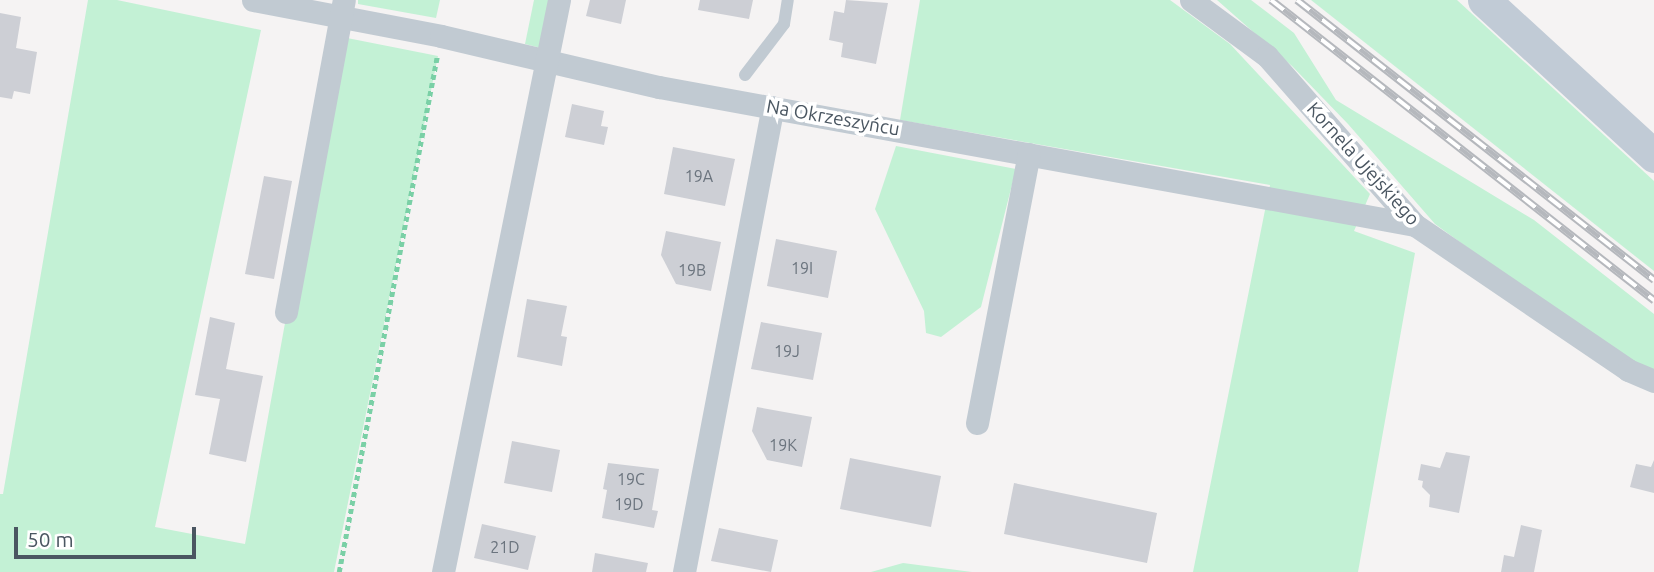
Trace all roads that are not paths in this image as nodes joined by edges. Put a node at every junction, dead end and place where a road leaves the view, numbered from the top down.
1 (253, 0) edge
2 (559, 0) edge
3 (788, 0) edge
4 (1191, 0) edge
5 (1484, 0) edge
6 (342, 8) edge
7 (546, 61) junction
8 (745, 75) dead end
9 (773, 107) junction
10 (1029, 154) junction
11 (1654, 156) edge
12 (1415, 225) junction
13 (286, 312) dead end
14 (1654, 381) edge
15 (977, 422) dead end
16 (443, 572) edge
17 (684, 572) edge

1 - 6 street, Na Okrzeszyńcu
2 - 7 street
3 - 8 lane
4 - 12 street, Kornela Ujejskiego
5 - 11 main road
6 - 7 street, Na Okrzeszyńcu
6 - 13 street
7 - 9 street, Na Okrzeszyńcu
7 - 16 street
9 - 10 street, Na Okrzeszyńcu
9 - 17 street
10 - 12 street, Na Okrzeszyńcu
10 - 15 street
12 - 14 street, Kornela Ujejskiego

